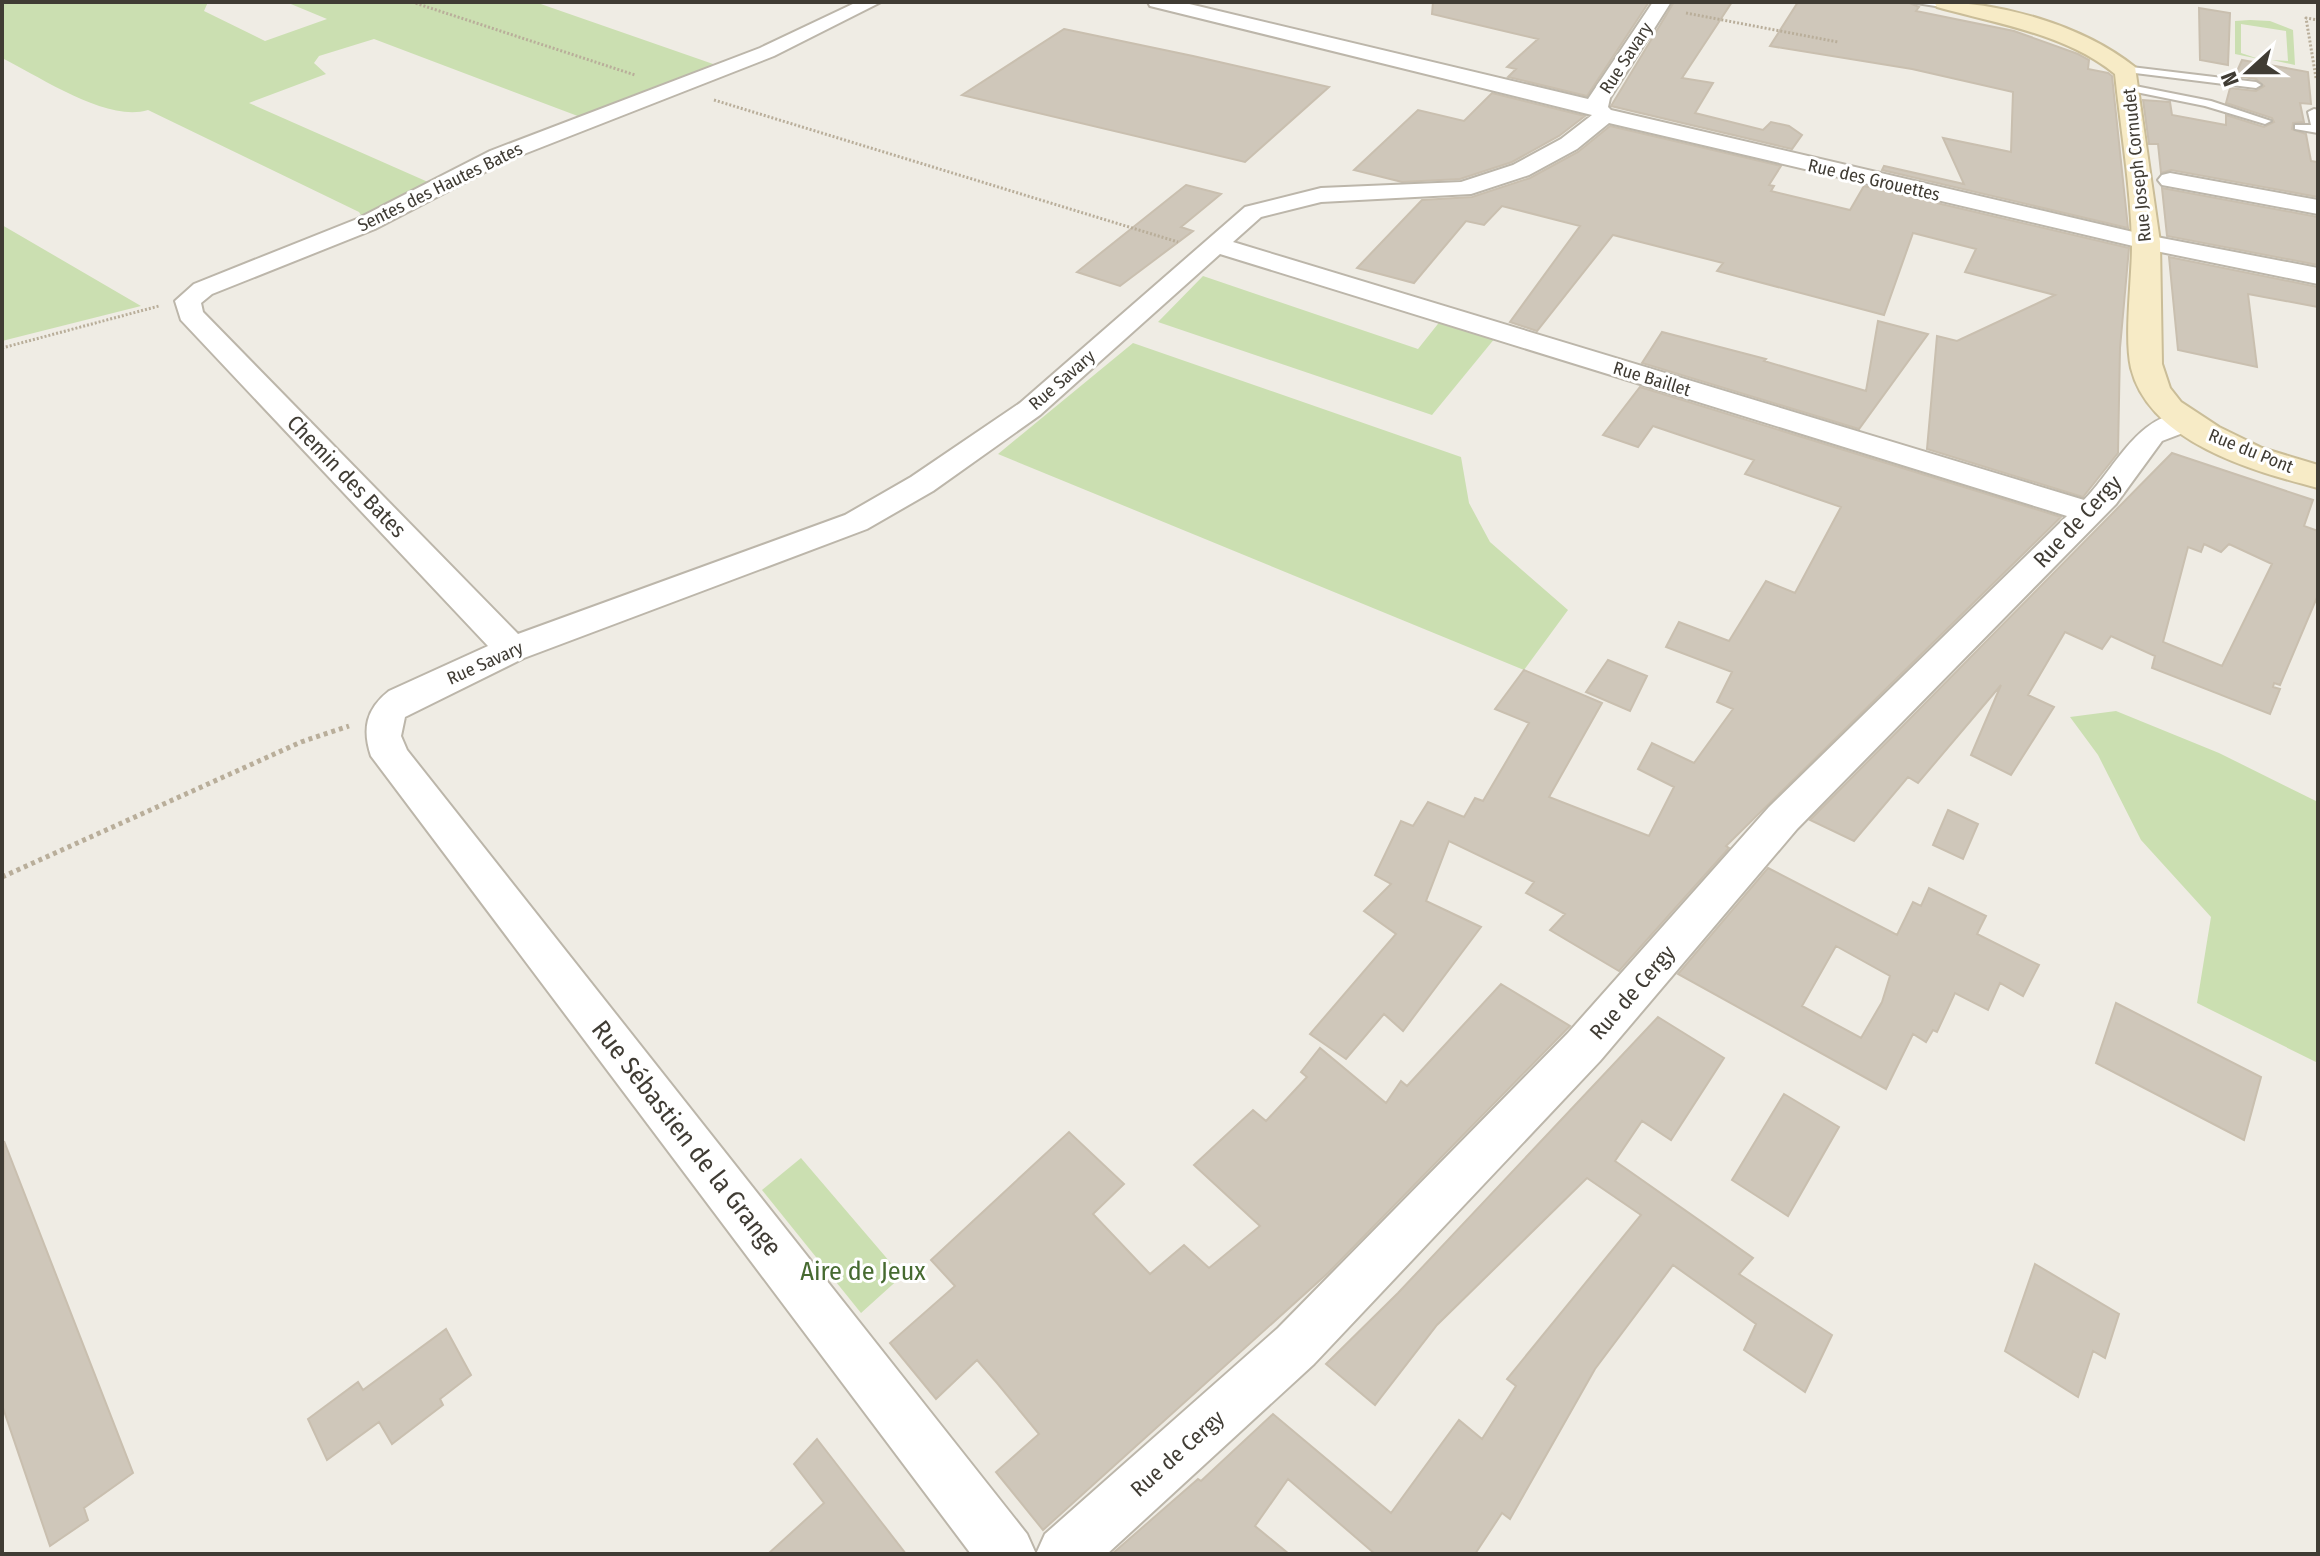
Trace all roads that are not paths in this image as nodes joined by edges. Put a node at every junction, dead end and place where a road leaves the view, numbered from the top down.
1 (872, 2) edge
2 (1157, 2) edge
3 (1662, 2) edge
4 (1915, 2) edge
5 (1953, 4) edge
6 (2127, 78) junction
7 (2256, 85) dead end
8 (1601, 111) junction
9 (2314, 112) dead end
10 (2265, 121) dead end
11 (2299, 127) dead end
12 (2170, 180) dead end
13 (2318, 207) edge
14 (2146, 242) junction
15 (1213, 248) junction
16 (2318, 276) edge
17 (188, 301) joint
18 (2186, 422) junction
19 (2318, 477) edge
20 (2088, 512) junction
21 (512, 649) junction
22 (385, 717) joint
23 (1007, 1554) edge
24 (1065, 1554) edge

1 - 17 street, Sentes des Hautes Bates
2 - 8 street, Rue des Grouettes
3 - 8 street, Rue Savary
4 - 5 lane, Rue Joseph Cornudet
5 - 6 street, Rue Joseph Cornudet
6 - 7 lane
6 - 10 lane
6 - 14 street, Rue Joseph Cornudet
8 - 14 street, Rue des Grouettes
8 - 15 street, Rue Savary
9 - 11 lane
12 - 13 street
14 - 16 street, Rue des Grouettes
14 - 18 street, Rue Joseph Cornudet
15 - 20 street, Rue Baillet
15 - 21 street, Rue Savary
17 - 21 street, Chemin des Bates
18 - 19 street, Rue du Pont
18 - 20 street, Rue de Cergy
20 - 24 street, Rue de Cergy
21 - 22 street, Rue Savary
22 - 23 street, Rue Sébastien de la Grange

